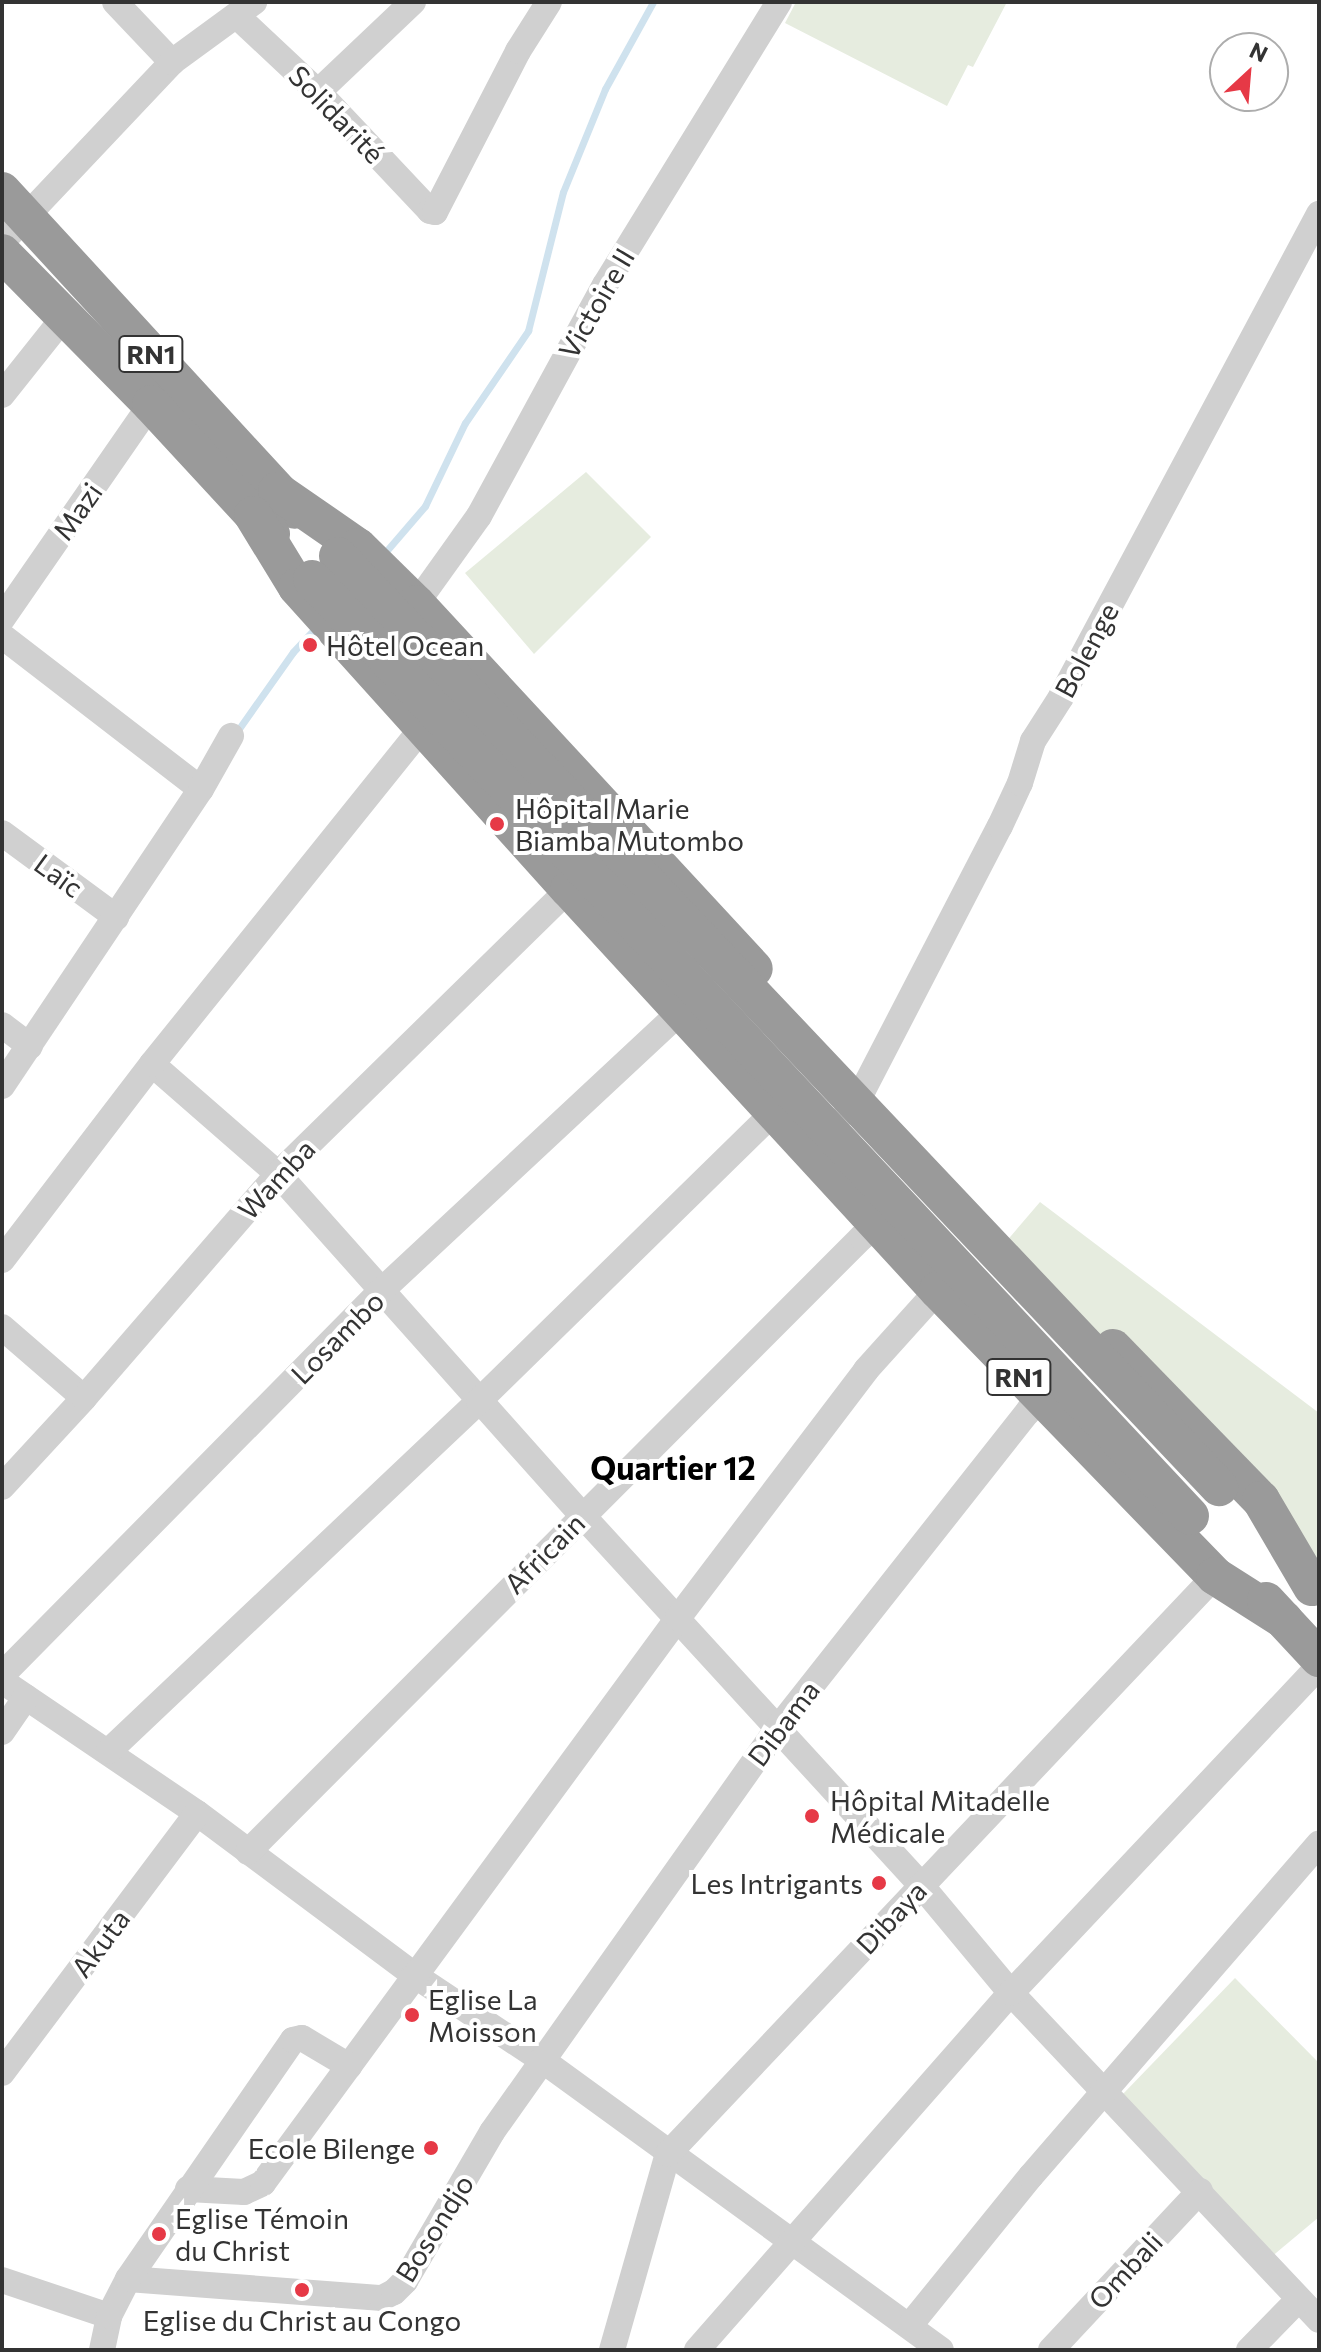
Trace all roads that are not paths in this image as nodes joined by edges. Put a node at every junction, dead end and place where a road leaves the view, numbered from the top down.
1 (115, 2) edge
2 (413, 2) edge
3 (549, 2) edge
4 (779, 2) edge
5 (246, 10) edge
6 (172, 62) junction
7 (318, 92) junction
8 (1319, 214) edge
9 (10, 217) edge
10 (2, 253) edge
11 (64, 317) junction
12 (2, 395) edge
13 (151, 404) junction
14 (265, 503) junction
15 (331, 583) junction
16 (416, 604) junction
17 (2, 619) edge
18 (2, 636) edge
19 (423, 727) junction
20 (231, 736) dead end
21 (201, 789) junction
22 (2, 833) edge
23 (569, 889) junction
24 (116, 917) junction
25 (682, 1010) junction
26 (2, 1025) edge
27 (30, 1046) junction
28 (831, 1053) junction
29 (152, 1064) junction
30 (2, 1086) edge
31 (863, 1090) junction
32 (775, 1111) junction
33 (819, 1159) junction
34 (943, 1173) junction
35 (278, 1174) junction
36 (878, 1226) junction
37 (2, 1260) edge
38 (938, 1290) junction
39 (381, 1291) junction
40 (2, 1327) edge
41 (1037, 1396) junction
42 (84, 1398) junction
43 (479, 1401) junction
44 (2, 1487) edge
45 (582, 1515) junction
46 (1215, 1576) junction
47 (1315, 1591) edge
48 (678, 1618) junction
49 (1284, 1620) junction
50 (1319, 1658) edge
51 (1319, 1666) edge
52 (2, 1678) edge
53 (26, 1697) junction
54 (778, 1728) junction
55 (2, 1732) edge
56 (109, 1751) junction
57 (197, 1813) junction
58 (1319, 1843) edge
59 (248, 1852) junction
60 (921, 1885) junction
61 (414, 1975) junction
62 (1011, 1993) junction
63 (542, 2060) junction
64 (349, 2066) junction
65 (2, 2073) edge
66 (1106, 2093) junction
67 (668, 2154) junction
68 (188, 2189) junction
69 (1200, 2191) junction
70 (791, 2244) junction
71 (128, 2279) junction
72 (2, 2280) edge
73 (1299, 2299) junction
74 (109, 2316) junction
75 (1319, 2320) edge
76 (911, 2324) junction
77 (102, 2350) edge
78 (612, 2350) edge
79 (697, 2350) edge
80 (941, 2350) edge
81 (1051, 2350) edge
82 (1249, 2350) edge

1 - 6 street
2 - 7 street
3 - 7 street, Solidarité
4 - 16 street, Victoire II
5 - 6 street
5 - 7 street, Solidarité
6 - 9 street
8 - 31 street, Bolenge
9 - 14 highway, RN1
10 - 11 highway, RN1
11 - 12 street
11 - 13 highway, RN1
13 - 14 highway, RN1
13 - 17 street, Mazi
14 - 15 highway
14 - 15 highway, RN1
15 - 16 highway, RN1
15 - 19 highway, RN1
15 - 47 highway, bridge
15 - 49 highway, bridge
16 - 28 highway, RN1
18 - 21 street
19 - 23 highway, RN1
19 - 29 street
20 - 21 street
21 - 24 street
22 - 24 street, Laïc
23 - 25 highway, RN1
23 - 35 street, Wamba
24 - 27 street
25 - 32 highway, RN1
25 - 39 street, Losambo
26 - 27 street
27 - 30 street
28 - 31 highway, RN1
28 - 32 street
29 - 35 street
29 - 37 street
31 - 33 street, Bolenge
31 - 34 highway, RN1
32 - 33 highway, RN1
32 - 43 street
33 - 36 highway, RN1
34 - 36 street, Africain
34 - 47 highway, RN1
35 - 39 street
35 - 42 street, Wamba
36 - 38 highway, RN1
36 - 45 street, Africain
38 - 41 highway, RN1
38 - 48 street
39 - 43 street
39 - 52 street, Losambo
40 - 42 street
41 - 46 highway, RN1
41 - 54 street, Dibama
42 - 44 street, Wamba
43 - 45 street
43 - 56 street
45 - 48 street
45 - 59 street, Africain
46 - 49 highway, RN1
46 - 60 street, Dibaya
48 - 54 street
48 - 61 street
49 - 50 highway, RN1
51 - 62 street
52 - 53 street
53 - 55 street
53 - 56 street
54 - 60 street
54 - 63 street, Dibama
56 - 57 street
57 - 59 street
57 - 65 street, Akuta
58 - 66 street
59 - 61 street
60 - 62 street
60 - 67 street, Dibaya
61 - 63 street
61 - 64 street
62 - 66 street
62 - 70 street
63 - 67 street
63 - 71 street, Bosondjo
64 - 68 street
64 - 68 street
66 - 69 street
66 - 76 street
67 - 70 street
67 - 78 street
68 - 71 street
69 - 73 street
69 - 81 street, Ombali
70 - 76 street
70 - 79 street
71 - 74 street
72 - 74 street
73 - 75 street
73 - 82 street
74 - 77 street
76 - 80 street

